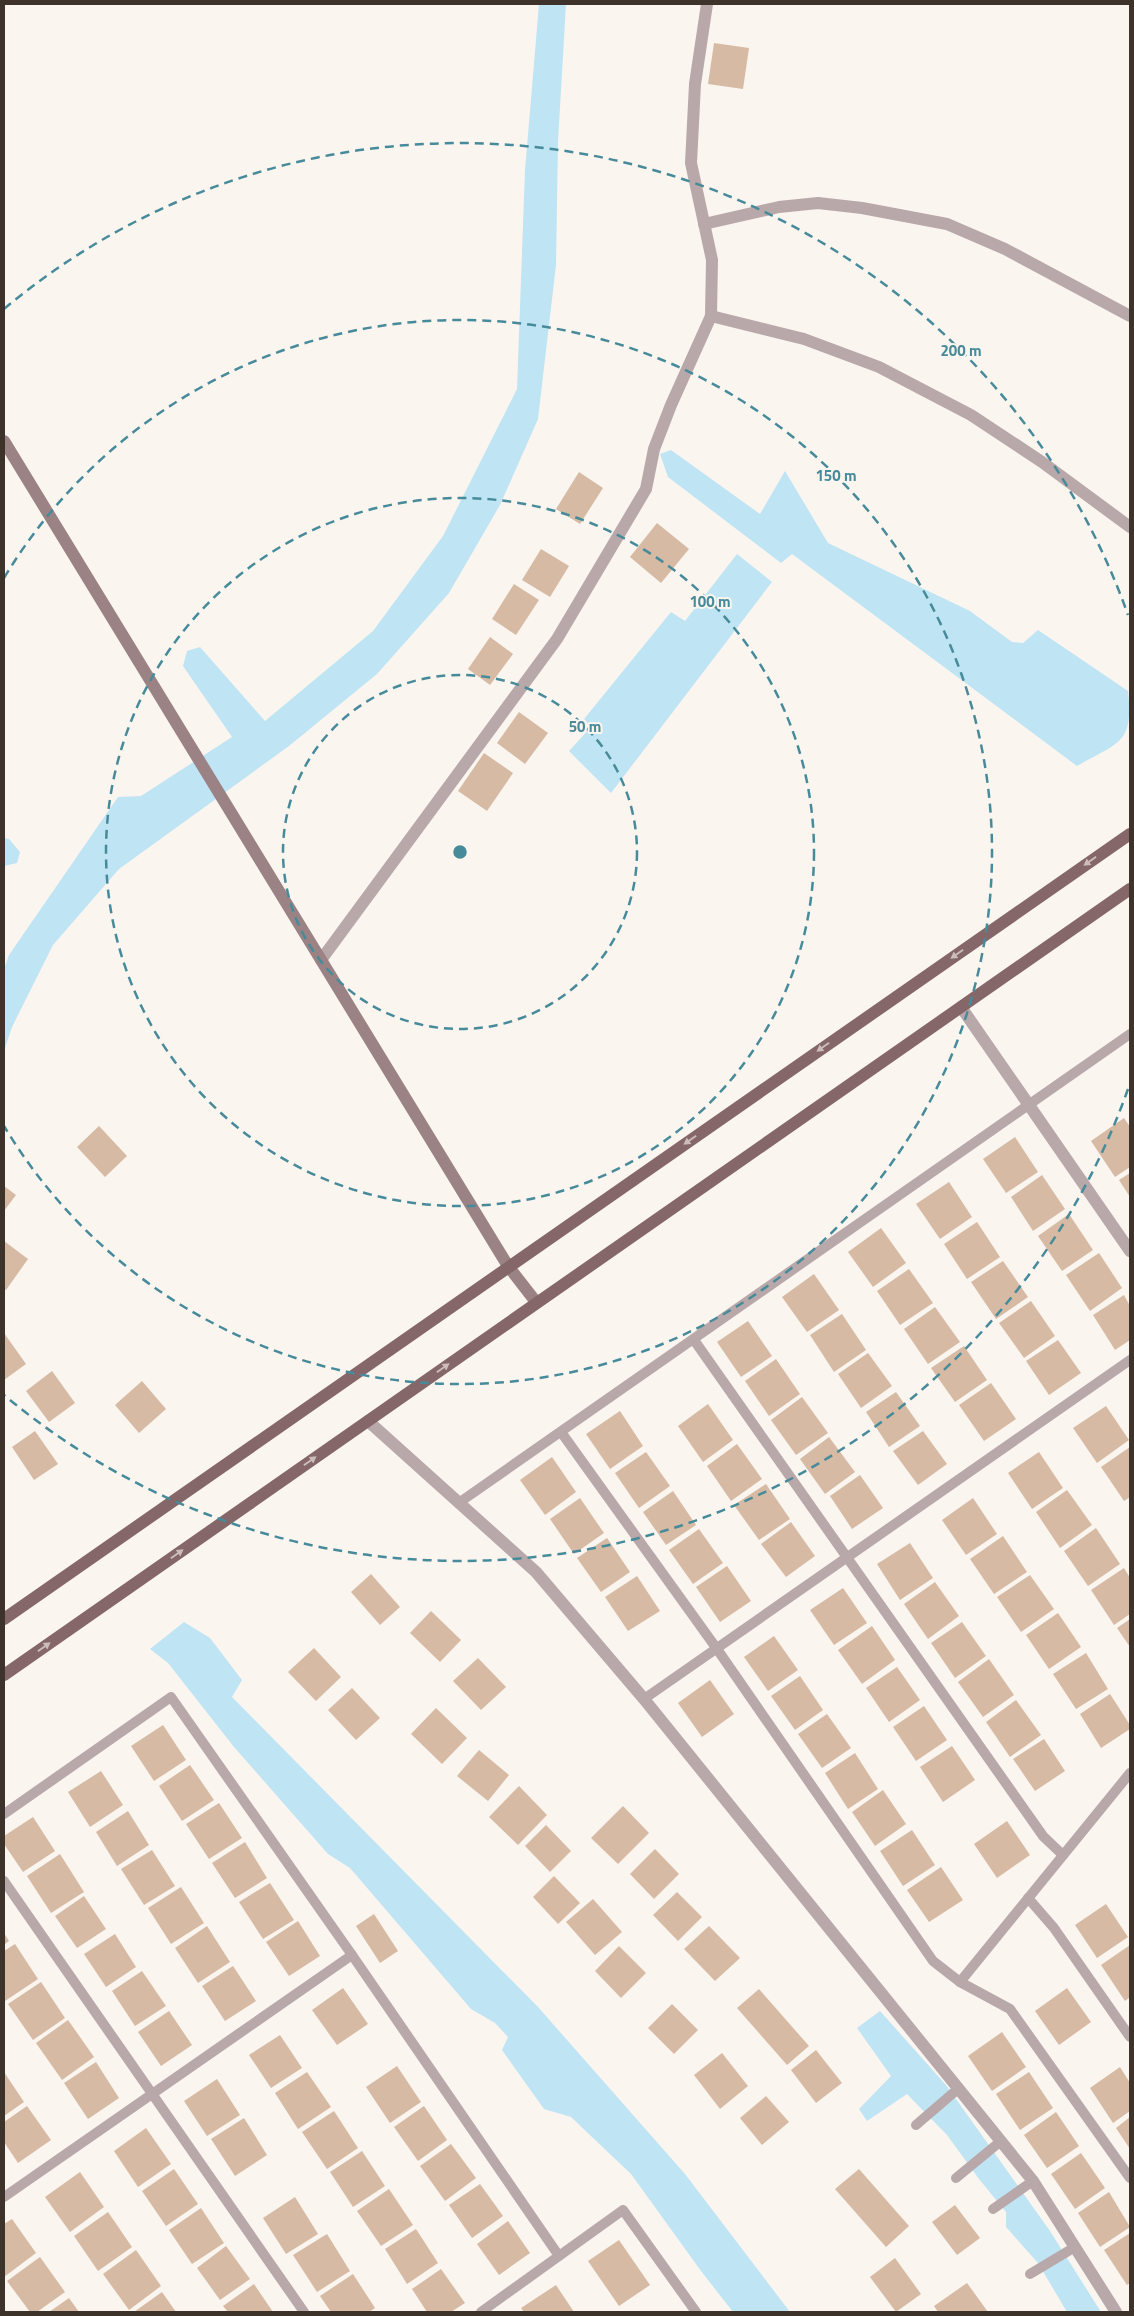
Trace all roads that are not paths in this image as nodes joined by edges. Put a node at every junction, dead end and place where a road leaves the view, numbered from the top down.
1 (707, 4) edge
2 (704, 224) junction
3 (711, 316) junction
4 (1130, 316) edge
5 (4, 441) edge
6 (1130, 527) edge
7 (1130, 834) edge
8 (1130, 890) edge
9 (321, 960) junction
10 (961, 1007) junction
11 (1130, 1034) edge
12 (1030, 1105) junction
13 (1130, 1251) edge
14 (508, 1266) junction
15 (536, 1302) junction
16 (694, 1340) junction
17 (1130, 1360) edge
18 (368, 1421) junction
19 (561, 1432) junction
20 (460, 1502) junction
21 (848, 1557) junction
22 (4, 1619) edge
23 (716, 1649) junction
24 (4, 1675) edge
25 (644, 1699) junction
26 (1130, 1773) edge
27 (4, 1814) edge
28 (1063, 1855) junction
29 (4, 1881) edge
30 (1028, 1898) junction
31 (352, 1954) junction
32 (960, 1982) junction
33 (1130, 2037) edge
34 (959, 2088) junction
35 (151, 2094) junction
36 (916, 2125) dead end
37 (1001, 2140) junction
38 (956, 2178) dead end
39 (1130, 2178) edge
40 (1033, 2181) junction
41 (4, 2197) edge
42 (993, 2209) dead end
43 (1075, 2247) junction
44 (559, 2256) junction
45 (1030, 2274) dead end
46 (304, 2312) edge
47 (481, 2312) edge
48 (696, 2312) edge
49 (1116, 2312) edge

1 - 2 street
2 - 3 street
2 - 4 street
3 - 6 street
3 - 9 street
5 - 9 street
7 -> 14 main road
8 - 10 main road
9 - 14 street
10 - 12 street
10 - 15 main road
11 - 12 lane
12 - 13 street
12 - 16 lane
14 - 15 street
14 - 22 main road
18 -> 15 main road
16 - 19 lane
16 - 21 lane
17 - 21 lane
18 - 20 street
24 -> 18 main road
19 - 20 lane
19 - 23 lane
20 - 25 street
21 - 23 lane
21 - 28 lane
23 - 25 lane
23 - 32 lane
25 - 34 street
26 - 28 lane
27 - 31 lane
28 - 30 lane
29 - 35 lane
30 - 32 lane
30 - 33 lane
31 - 35 lane
31 - 44 lane
32 - 39 lane
34 - 36 lane
34 - 37 street
35 - 41 lane
35 - 46 lane
37 - 38 lane
37 - 40 street
40 - 42 lane
40 - 43 street
43 - 45 lane
43 - 49 street
44 - 47 lane
44 - 48 lane

